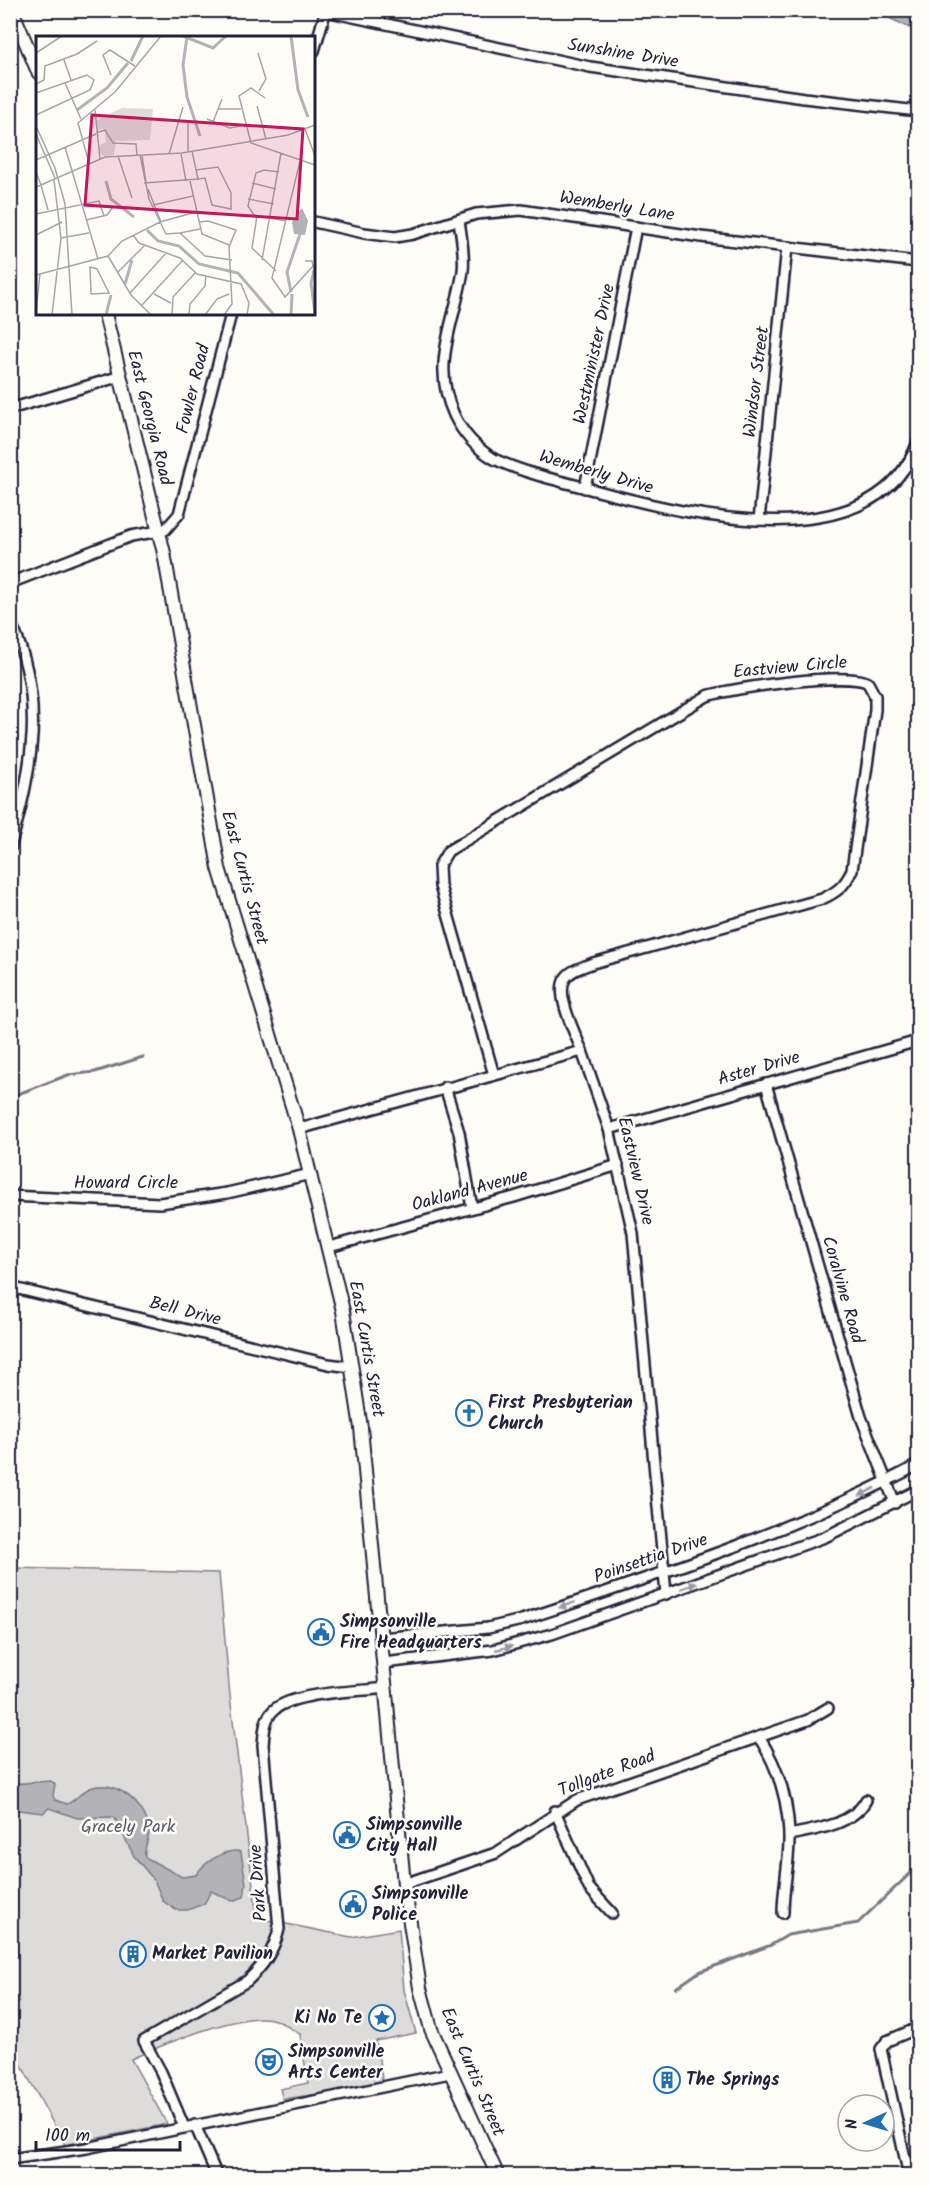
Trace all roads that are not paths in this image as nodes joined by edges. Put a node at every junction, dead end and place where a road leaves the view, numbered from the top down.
1 (12, 10) edge
2 (326, 11) edge
3 (315, 48) edge
4 (36, 67) edge
5 (918, 111) edge
6 (459, 220) junction
7 (315, 222) edge
8 (636, 227) junction
9 (787, 247) junction
10 (918, 262) edge
11 (105, 315) edge
12 (231, 315) edge
13 (121, 376) junction
14 (10, 409) edge
15 (918, 442) edge
16 (585, 488) junction
17 (759, 520) junction
18 (158, 532) junction
19 (10, 583) edge
20 (10, 621) edge
21 (10, 848) edge
22 (918, 1041) edge
23 (582, 1051) junction
24 (494, 1075) junction
25 (766, 1084) junction
26 (445, 1088) junction
27 (299, 1129) junction
28 (609, 1129) junction
29 (618, 1165) junction
30 (311, 1174) junction
31 (10, 1196) edge
32 (472, 1208) junction
33 (329, 1247) junction
34 (10, 1287) edge
35 (352, 1367) junction
36 (918, 1465) edge
37 (886, 1482) junction
38 (917, 1493) edge
39 (895, 1503) junction
40 (664, 1572) junction
41 (666, 1594) junction
42 (381, 1638) junction
43 (384, 1663) junction
44 (386, 1688) junction
45 (828, 1708) dead end
46 (759, 1737) junction
47 (866, 1800) dead end
48 (555, 1811) junction
49 (789, 1835) junction
50 (404, 1884) junction
51 (612, 1913) dead end
52 (783, 1913) dead end
53 (918, 2028) edge
54 (450, 2073) junction
55 (195, 2125) junction
56 (184, 2127) junction
57 (10, 2159) edge
58 (217, 2175) edge
59 (498, 2175) edge
60 (909, 2175) edge

1 - 4 main road
2 - 3 street
2 - 5 street, Sunshine Drive
6 - 7 street, Wemberly Lane
6 - 8 street, Wemberly Lane
6 - 16 street, Wemberly Drive
8 - 9 street, Wemberly Lane
8 - 16 street, Westminister Drive
9 - 10 street, Wemberly Lane
9 - 17 street, Windsor Street
11 - 13 main road, East Georgia Road
12 - 18 street, Fowler Road
13 - 14 street
13 - 18 main road, East Georgia Road
15 - 17 street, Wemberly Drive
16 - 17 street, Wemberly Drive
18 - 19 street
18 - 27 main road, East Curtis Street
20 - 21 street
22 - 25 street, Aster Drive
23 - 24 street
23 - 24 street, Eastview Circle
23 - 28 street, Eastview Drive
24 - 26 street
25 - 28 street, Aster Drive
25 - 37 street, Coralvine Road
26 - 27 street
26 - 32 street
27 - 30 main road, East Curtis Street
28 - 29 street, Eastview Drive
29 - 32 street, Oakland Avenue
29 - 40 street, Eastview Drive
30 - 31 street, Howard Circle
30 - 33 main road, East Curtis Street
32 - 33 street, Oakland Avenue
33 - 35 main road, East Curtis Street
34 - 35 street, Bell Drive
35 - 42 main road, East Curtis Street
36 - 37 street, Poinsettia Drive
37 - 39 street, Coralvine Road
37 -> 40 street, Poinsettia Drive
38 - 39 street, Poinsettia Drive
41 -> 39 street, Poinsettia Drive
40 - 41 street, Eastview Drive
40 -> 42 street, Poinsettia Drive
43 -> 41 street, Poinsettia Drive
42 - 43 main road, East Curtis Street
43 - 44 main road, East Curtis Street
44 - 50 main road, East Curtis Street
44 - 56 street, Park Drive
45 - 46 street, Tollgate Road
46 - 48 street, Tollgate Road
46 - 49 street
47 - 49 street
48 - 50 street, Tollgate Road
48 - 51 street
49 - 52 street
50 - 54 main road, East Curtis Street
53 - 60 street
54 - 55 street
54 - 59 main road, East Curtis Street
55 - 56 street
55 - 58 street
56 - 57 street

